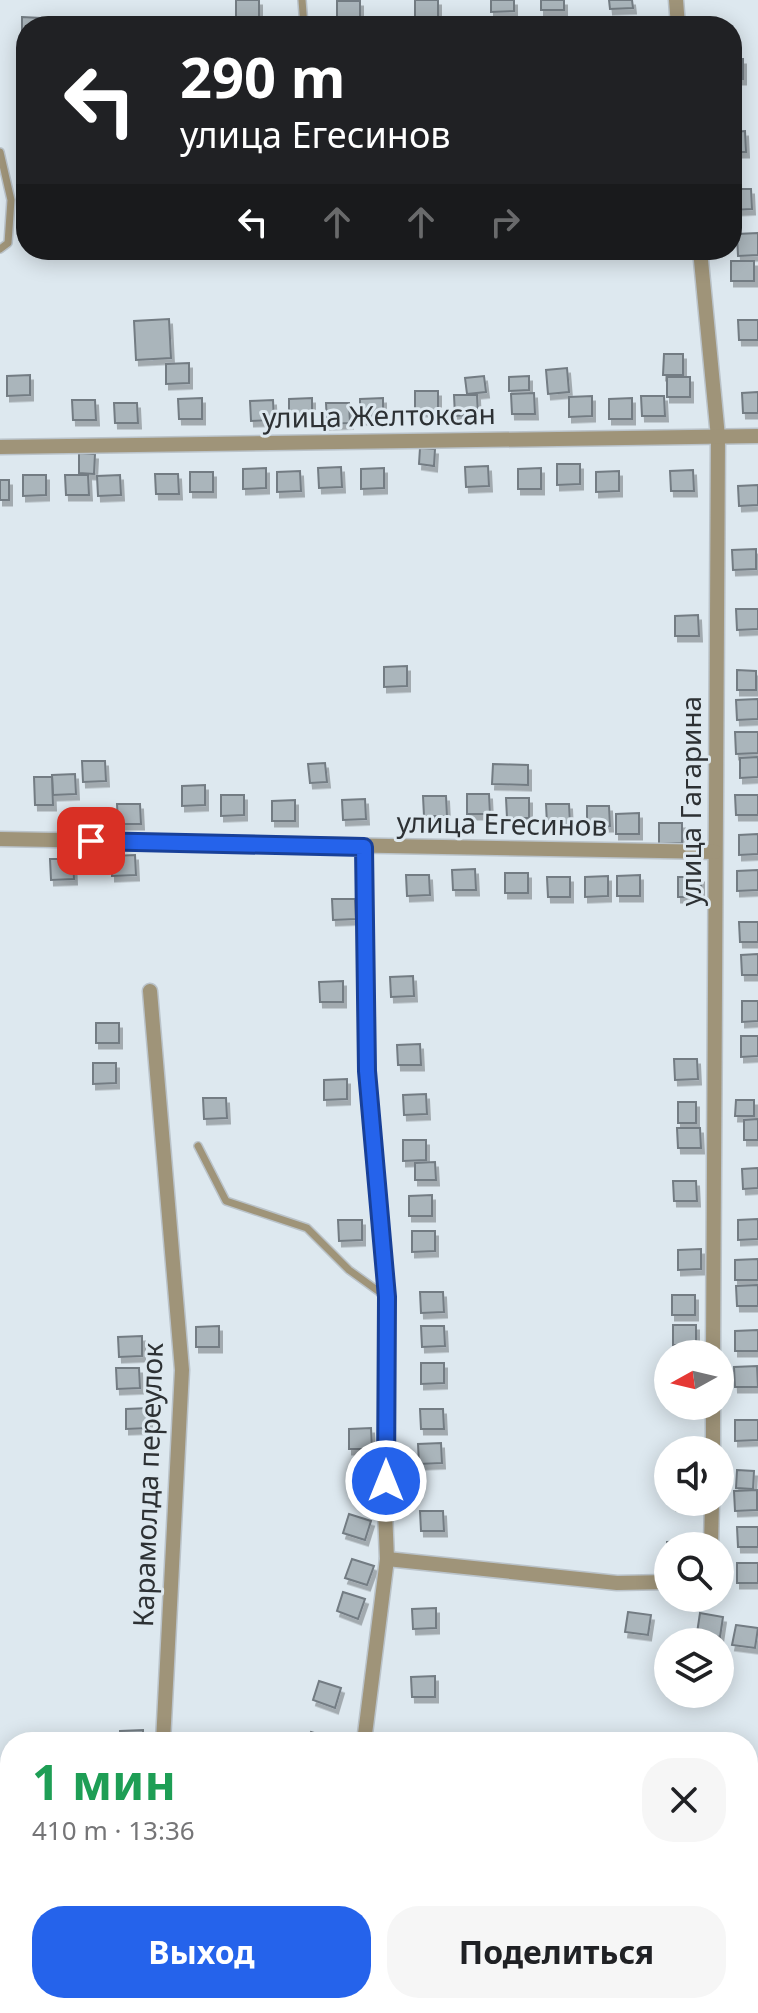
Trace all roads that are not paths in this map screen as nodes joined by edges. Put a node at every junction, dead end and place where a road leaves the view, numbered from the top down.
1 (0, 152) edge
2 (0, 249) edge
3 (701, 260) edge
4 (758, 436) edge
5 (718, 437) junction
6 (0, 447) edge
7 (0, 839) edge
8 (364, 847) junction
9 (715, 852) junction
10 (150, 991) dead end
11 (198, 1146) dead end
12 (387, 1297) junction
13 (713, 1340) edge
14 (387, 1559) junction
15 (654, 1582) edge
16 (164, 1732) edge
17 (365, 1732) edge

1 - 2 lane
3 - 5 street, улица Гагарина
4 - 5 street, улица Желтоксан
5 - 6 street, улица Желтоксан
5 - 9 street, улица Гагарина
7 - 8 street, улица Егесинов
8 - 9 street, улица Егесинов
8 - 12 street
9 - 13 street, улица Гагарина
10 - 16 street, Карамолда переулок
11 - 12 lane
12 - 14 street
14 - 15 street
14 - 17 street

